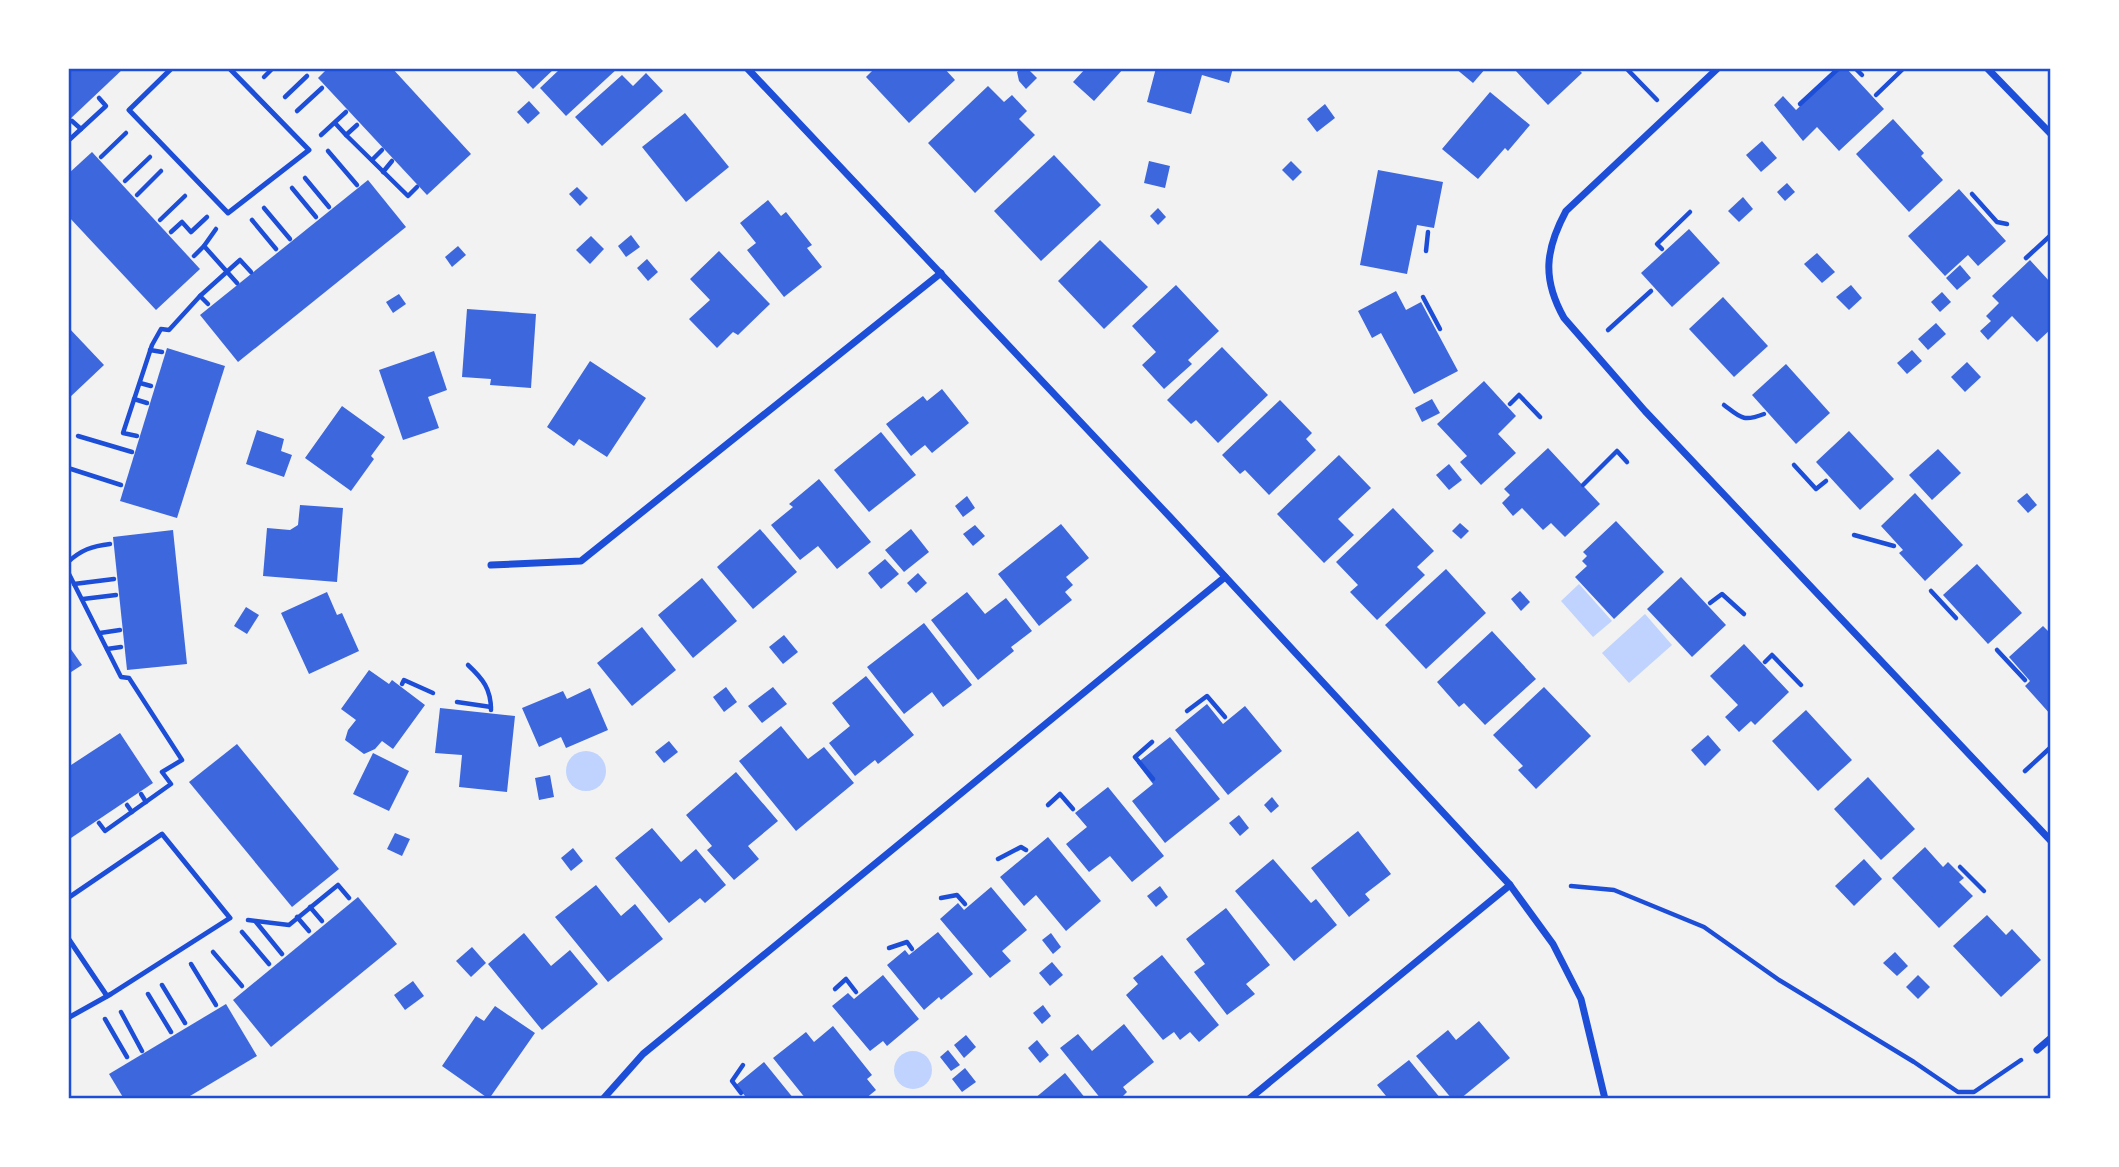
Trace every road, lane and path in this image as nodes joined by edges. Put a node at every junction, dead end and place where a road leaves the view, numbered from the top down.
1 (172, 68) edge
2 (229, 68) edge
3 (747, 68) edge
4 (1626, 68) edge
5 (1718, 68) edge
6 (1839, 68) edge
7 (1856, 68) edge
8 (1904, 68) edge
9 (1987, 68) edge
10 (1862, 75) dead end
11 (307, 76) dead end
12 (322, 88) dead end
13 (1876, 95) dead end
14 (99, 98) dead end
15 (1800, 104) dead end
16 (271, 111) junction
17 (346, 112) dead end
18 (1670, 114) junction
19 (139, 120) junction
20 (72, 121) dead end
21 (334, 123) junction
22 (283, 124) junction
23 (357, 125) dead end
24 (81, 129) junction
25 (2051, 134) edge
26 (346, 135) junction
27 (68, 141) edge
28 (163, 145) junction
29 (308, 149) junction
30 (382, 150) dead end
31 (101, 156) dead end
32 (175, 158) junction
33 (372, 160) junction
34 (393, 161) dead end
35 (293, 163) junction
36 (383, 172) junction
37 (279, 173) junction
38 (125, 181) dead end
39 (199, 182) junction
40 (357, 185) dead end
41 (417, 187) dead end
42 (252, 194) junction
43 (1972, 194) dead end
44 (137, 195) dead end
45 (220, 204) junction
46 (239, 204) junction
47 (329, 207) dead end
48 (1690, 212) dead end
49 (316, 217) dead end
50 (160, 220) dead end
51 (2007, 223) dead end
52 (171, 232) dead end
53 (1428, 232) dead end
54 (2051, 235) edge
55 (290, 239) dead end
56 (276, 249) dead end
57 (1662, 249) dead end
58 (1426, 251) dead end
59 (194, 256) dead end
60 (2026, 258) dead end
61 (227, 271) junction
62 (251, 272) dead end
63 (941, 273) junction
64 (237, 283) dead end
65 (1651, 291) dead end
66 (200, 296) junction
67 (1423, 297) dead end
68 (208, 304) dead end
69 (1440, 329) dead end
70 (1608, 330) dead end
71 (150, 349) junction
72 (162, 352) dead end
73 (139, 383) junction
74 (151, 386) dead end
75 (134, 398) junction
76 (147, 403) dead end
77 (1510, 404) dead end
78 (1724, 405) dead end
79 (1764, 414) dead end
80 (1540, 417) dead end
81 (78, 436) dead end
82 (137, 436) dead end
83 (132, 452) dead end
84 (1627, 462) dead end
85 (1794, 465) dead end
86 (68, 468) edge
87 (1826, 481) dead end
88 (121, 485) dead end
89 (1583, 485) dead end
90 (1854, 534) dead end
91 (110, 544) dead end
92 (1894, 546) dead end
93 (68, 562) edge
94 (491, 565) dead end
95 (68, 572) edge
96 (1225, 577) junction
97 (114, 579) dead end
98 (74, 584) junction
99 (1931, 591) dead end
100 (116, 595) dead end
101 (83, 599) junction
102 (1710, 603) dead end
103 (1744, 614) dead end
104 (1956, 618) dead end
105 (120, 630) dead end
106 (99, 633) junction
107 (121, 647) dead end
108 (107, 649) junction
109 (1997, 650) dead end
110 (1765, 662) dead end
111 (468, 665) dead end
112 (2025, 680) dead end
113 (402, 684) dead end
114 (1801, 685) dead end
115 (433, 693) dead end
116 (457, 702) dead end
117 (1186, 711) dead end
118 (1224, 717) dead end
119 (1152, 742) dead end
120 (2051, 747) edge
121 (2025, 771) dead end
122 (1153, 779) dead end
123 (141, 794) dead end
124 (146, 802) junction
125 (1048, 804) dead end
126 (127, 805) dead end
127 (1073, 809) dead end
128 (131, 812) junction
129 (99, 823) dead end
130 (2051, 841) edge
131 (1026, 850) dead end
132 (998, 859) dead end
133 (1960, 867) dead end
134 (1510, 885) junction
135 (1571, 886) dead end
136 (1984, 891) dead end
137 (68, 898) edge
138 (349, 898) dead end
139 (940, 898) dead end
140 (965, 904) dead end
141 (310, 907) junction
142 (230, 918) junction
143 (298, 918) junction
144 (255, 920) junction
145 (322, 921) dead end
146 (309, 931) dead end
147 (201, 936) junction
148 (68, 938) edge
149 (182, 948) junction
150 (889, 948) dead end
151 (912, 948) dead end
152 (282, 954) dead end
153 (269, 964) dead end
154 (151, 968) junction
155 (138, 976) junction
156 (242, 986) dead end
157 (835, 989) dead end
158 (856, 992) dead end
159 (109, 995) junction
160 (96, 1003) junction
161 (216, 1005) dead end
162 (68, 1018) edge
163 (185, 1023) dead end
164 (171, 1032) dead end
165 (2051, 1038) edge
166 (2037, 1050) joint
167 (142, 1051) dead end
168 (127, 1058) dead end
169 (743, 1065) dead end
170 (740, 1093) dead end
171 (603, 1099) edge
172 (1249, 1099) edge
173 (1605, 1099) edge

1 - 19 lane
2 - 16 lane
3 - 63 street
4 - 18 path
5 - 18 street
6 - 15 path
7 - 10 path
8 - 13 path
9 - 25 street
11 - 16 path
12 - 22 path
14 - 24 path
16 - 22 lane
17 - 21 path
18 - 130 street
19 - 28 lane
19 - 31 path
20 - 24 path
21 - 26 path
21 - 29 path
22 - 29 lane
23 - 26 path
24 - 27 path
26 - 33 path
28 - 32 lane
28 - 38 path
29 - 35 lane
29 - 40 path
30 - 33 path
32 - 39 lane
32 - 44 path
33 - 36 path
34 - 36 path
35 - 37 lane
35 - 47 path
36 - 41 path
37 - 42 lane
37 - 49 path
39 - 45 lane
39 - 50 path
42 - 46 lane
42 - 55 path
43 - 51 path
45 - 46 lane
45 - 52 path
46 - 56 path
48 - 57 path
53 - 58 path
54 - 60 path
59 - 61 path
61 - 62 path
61 - 64 path
61 - 66 path
63 - 94 street
63 - 96 street
65 - 70 path
66 - 68 path
66 - 71 path
67 - 69 path
71 - 72 path
71 - 73 path
73 - 74 path
73 - 75 path
75 - 76 path
75 - 82 path
77 - 80 path
78 - 79 path
81 - 83 path
84 - 89 path
85 - 87 path
86 - 88 path
90 - 92 path
91 - 93 path
95 - 98 path
96 - 134 street
96 - 171 street
97 - 98 path
98 - 101 path
99 - 104 path
100 - 101 path
101 - 106 path
102 - 103 path
105 - 106 path
106 - 108 path
107 - 108 path
108 - 124 path
109 - 112 path
110 - 114 path
111 - 116 path
113 - 115 path
117 - 118 path
119 - 122 path
120 - 121 path
123 - 124 path
124 - 128 path
125 - 127 path
126 - 128 path
128 - 129 path
131 - 132 path
133 - 136 path
134 - 172 street
134 - 173 street
135 - 166 path
137 - 142 lane
138 - 141 path
139 - 140 path
141 - 143 path
141 - 145 path
142 - 144 path
142 - 147 lane
142 - 153 path
143 - 144 path
143 - 146 path
144 - 152 path
147 - 149 lane
147 - 156 path
148 - 159 lane
149 - 154 lane
149 - 161 path
150 - 151 path
154 - 155 lane
154 - 163 path
155 - 159 lane
155 - 164 path
157 - 158 path
159 - 160 lane
159 - 167 path
160 - 162 lane
160 - 168 path
165 - 166 street
169 - 170 path

